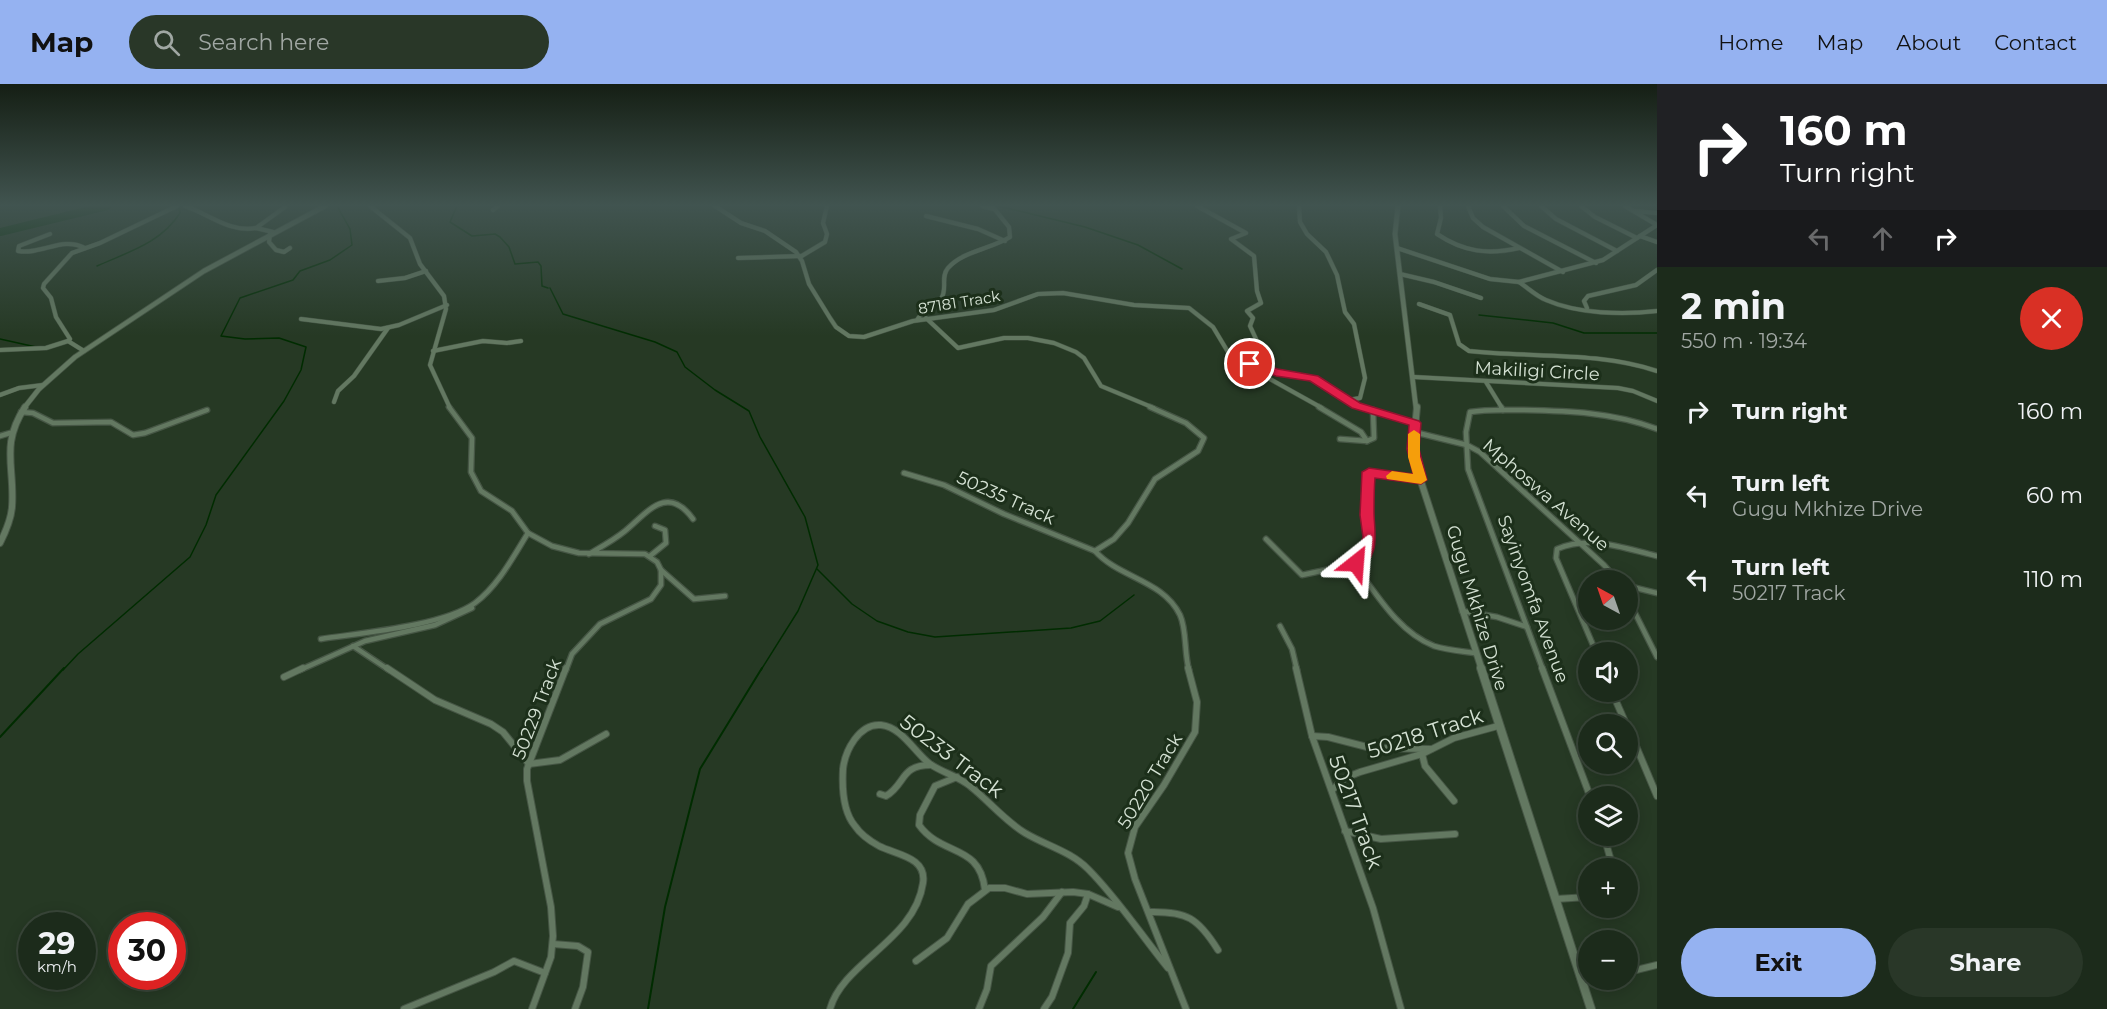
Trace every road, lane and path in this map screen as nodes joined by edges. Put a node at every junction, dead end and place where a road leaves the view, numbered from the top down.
1 (19, 249) edge
2 (40, 249) edge
3 (82, 249) edge
4 (242, 249) edge
5 (416, 249) edge
6 (791, 249) edge
7 (813, 249) edge
8 (987, 249) edge
9 (1245, 249) edge
10 (1323, 249) edge
11 (1397, 249) edge
12 (1400, 249) edge
13 (1474, 249) edge
14 (1513, 249) edge
15 (1521, 249) edge
16 (1569, 249) edge
17 (1614, 249) edge
18 (1620, 249) edge
19 (1617, 251) junction
20 (800, 257) junction
21 (738, 258) dead end
22 (1596, 263) junction
23 (1657, 270) edge
24 (426, 271) junction
25 (1563, 272) junction
26 (1400, 274) junction
27 (378, 281) dead end
28 (1519, 282) junction
29 (1481, 298) dead end
30 (1419, 304) dead end
31 (447, 305) junction
32 (1587, 308) junction
33 (1657, 311) edge
34 (926, 318) junction
35 (302, 319) dead end
36 (917, 320) junction
37 (388, 328) junction
38 (68, 341) junction
39 (521, 341) dead end
40 (0, 350) edge
41 (84, 351) junction
42 (433, 351) junction
43 (1243, 364) junction
44 (1262, 366) junction
45 (1657, 371) edge
46 (1414, 378) junction
47 (1486, 382) junction
48 (43, 385) junction
49 (0, 394) edge
50 (1347, 400) junction
51 (1657, 400) edge
52 (334, 402) dead end
53 (207, 410) dead end
54 (1503, 410) junction
55 (1373, 411) junction
56 (21, 412) junction
57 (1415, 423) junction
58 (1657, 429) edge
59 (1414, 432) junction
60 (10, 433) junction
61 (0, 436) edge
62 (1340, 439) dead end
63 (1367, 441) junction
64 (1467, 445) junction
65 (904, 472) dead end
66 (1421, 480) junction
67 (693, 519) dead end
68 (655, 526) dead end
69 (528, 533) junction
70 (1266, 539) dead end
71 (1580, 542) junction
72 (0, 543) edge
73 (1095, 551) junction
74 (588, 554) junction
75 (650, 556) junction
76 (1657, 556) edge
77 (1354, 564) junction
78 (661, 570) junction
79 (1607, 570) edge
80 (1638, 588) edge
81 (1657, 592) edge
82 (725, 596) dead end
83 (475, 603) junction
84 (1462, 611) junction
85 (1638, 619) edge
86 (1280, 626) dead end
87 (1527, 627) junction
88 (321, 639) dead end
89 (1592, 642) edge
90 (353, 646) junction
91 (1475, 653) junction
92 (1657, 657) edge
93 (284, 677) dead end
94 (1498, 726) junction
95 (606, 734) dead end
96 (1312, 736) junction
97 (1432, 749) junction
98 (1638, 752) edge
99 (1422, 754) junction
100 (529, 764) junction
101 (932, 765) junction
102 (957, 777) junction
103 (1586, 786) edge
104 (1332, 790) junction
105 (880, 794) dead end
106 (1657, 796) edge
107 (1454, 801) dead end
108 (1345, 831) junction
109 (1455, 834) dead end
110 (985, 890) junction
111 (1062, 892) junction
112 (1088, 894) junction
113 (1556, 899) junction
114 (1578, 899) edge
115 (1121, 908) junction
116 (1149, 912) junction
117 (553, 944) junction
118 (1218, 950) dead end
119 (916, 961) dead end
120 (1657, 965) edge
121 (1578, 969) edge
122 (1638, 970) edge
123 (1171, 971) junction
124 (545, 973) junction
125 (1585, 990) edge
126 (404, 1009) edge
127 (532, 1009) edge
128 (575, 1009) edge
129 (830, 1009) edge
130 (979, 1009) edge
131 (1044, 1009) edge
132 (1186, 1009) edge
133 (1401, 1009) edge
134 (1591, 1009) edge

1 - 2 street
3 - 38 street
4 - 41 street
5 - 24 street
6 - 20 street
7 - 20 street
8 - 36 street
9 - 44 street
10 - 50 street
11 - 26 street, Gugu Mkhize Drive
12 - 28 street
13 - 14 street
15 - 25 street
16 - 22 street
17 - 19 street
18 - 19 street
19 - 22 street
20 - 21 street
20 - 36 street, 87181 Track
22 - 25 street
23 - 32 street
24 - 27 street
24 - 31 street
25 - 28 street
26 - 29 street
26 - 46 street, Gugu Mkhize Drive
28 - 32 street
30 - 45 street
31 - 37 street
31 - 42 street
32 - 33 street
34 - 36 street, 87181 Track
34 - 43 street, 87181 Track
34 - 73 street
35 - 37 street
37 - 52 street
38 - 40 street
38 - 41 street
39 - 42 street
41 - 48 street
42 - 69 street
43 - 44 street
43 - 63 street, 87181 Track
44 - 50 street
46 - 47 street, Makiligi Circle
46 - 57 street, Gugu Mkhize Drive
47 - 51 street, Makiligi Circle
47 - 54 street
48 - 49 street
48 - 56 street
50 - 55 street
53 - 56 street
54 - 58 street
54 - 64 street, Sayinyomfa Avenue
55 - 57 street
55 - 63 street
56 - 60 street
57 - 59 street, Gugu Mkhize Drive
59 - 64 street, Mphoswa Avenue
59 - 66 street, Gugu Mkhize Drive
60 - 61 street
60 - 72 street
62 - 63 street
64 - 71 street, Mphoswa Avenue
64 - 87 street, Sayinyomfa Avenue
65 - 73 street, 50235 Track
66 - 77 street
66 - 84 street, Gugu Mkhize Drive
67 - 74 street
68 - 75 street
69 - 74 street
69 - 83 street
70 - 77 street
71 - 76 street
71 - 79 street, Mphoswa Avenue
71 - 89 street
73 - 116 street, 50220 Track
74 - 75 street
75 - 78 street
77 - 91 street
78 - 82 street
78 - 100 street, 50229 Track
80 - 81 street
83 - 88 street
83 - 90 street
84 - 87 street
84 - 91 street, Gugu Mkhize Drive
85 - 92 street
86 - 96 street, 50217 Track
87 - 103 street, Sayinyomfa Avenue
90 - 93 street
90 - 100 street
91 - 94 street, Gugu Mkhize Drive
94 - 97 street, 50218 Track
94 - 113 street, Gugu Mkhize Drive
95 - 100 street
96 - 97 street
96 - 104 street, 50217 Track
97 - 99 street, 50218 Track
98 - 106 street
99 - 104 street, 50218 Track
99 - 107 street
100 - 117 street, 50229 Track
101 - 102 street, 50233 Track
101 - 105 street
101 - 129 street, 50233 Track
102 - 110 street
102 - 115 street, 50233 Track
104 - 108 street, 50217 Track
108 - 109 street
108 - 133 street, 50217 Track
110 - 111 street
110 - 119 street
111 - 112 street
111 - 130 street
112 - 115 street
112 - 131 street
113 - 114 street
113 - 121 street, Gugu Mkhize Drive
115 - 123 street, 50233 Track
116 - 118 street
116 - 123 street, 50220 Track
117 - 124 street, 50229 Track
117 - 128 street
120 - 122 street
123 - 132 street, 50220 Track
124 - 126 street
124 - 127 street, 50229 Track
125 - 134 street, Gugu Mkhize Drive

